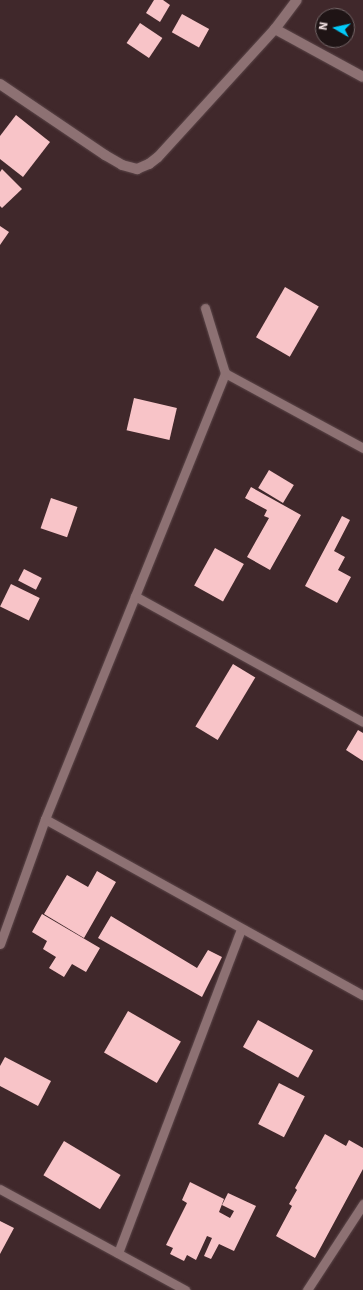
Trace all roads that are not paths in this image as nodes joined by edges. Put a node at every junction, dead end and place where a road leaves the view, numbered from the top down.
1 (297, 0) edge
2 (275, 29) junction
3 (363, 77) edge
4 (0, 84) edge
5 (205, 308) dead end
6 (225, 373) junction
7 (363, 448) edge
8 (135, 596) junction
9 (363, 722) edge
10 (44, 819) junction
11 (241, 929) junction
12 (0, 944) edge
13 (363, 995) edge
14 (0, 1189) edge
15 (363, 1204) edge
16 (118, 1253) junction
17 (185, 1290) edge
18 (307, 1290) edge

1 - 2 street
2 - 3 street
2 - 4 street
5 - 6 lane
6 - 7 lane
6 - 8 lane
8 - 9 lane
8 - 10 lane
10 - 11 lane
10 - 12 lane
11 - 13 lane
11 - 16 lane
14 - 16 lane
15 - 18 lane
16 - 17 lane

